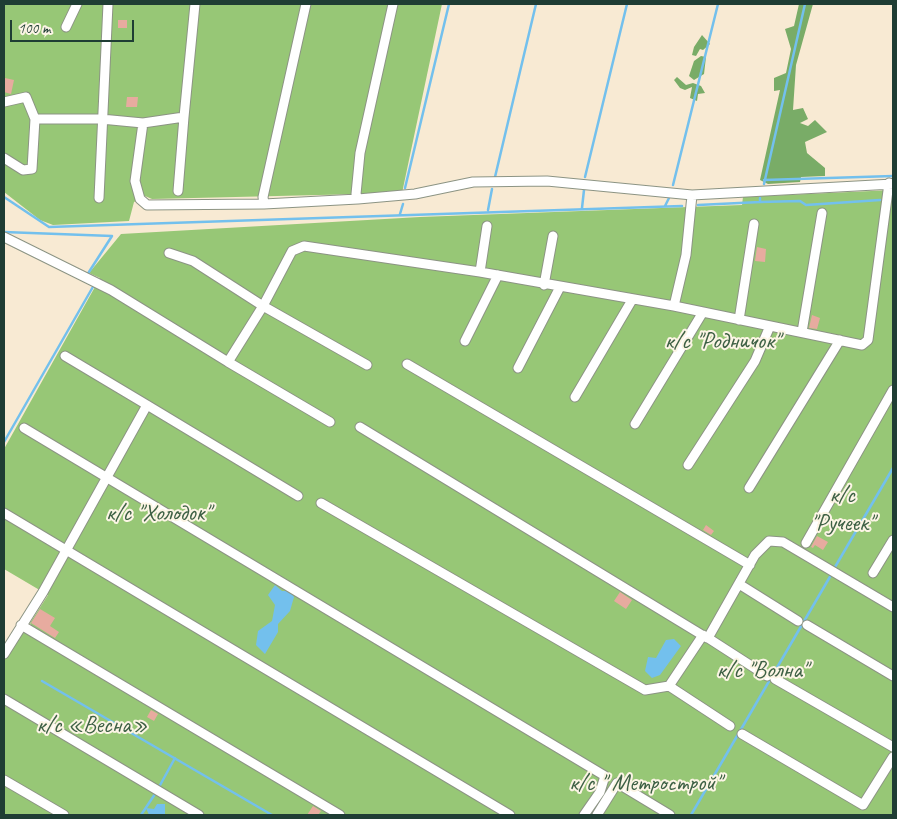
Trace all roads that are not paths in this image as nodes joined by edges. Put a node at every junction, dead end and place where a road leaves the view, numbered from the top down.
1 (77, 4) edge
2 (108, 4) edge
3 (195, 4) edge
4 (306, 4) edge
5 (393, 4) edge
6 (66, 27) dead end
7 (4, 102) edge
8 (184, 117) junction
9 (35, 119) junction
10 (101, 119) junction
11 (143, 123) junction
12 (4, 158) edge
13 (891, 183) edge
14 (178, 191) dead end
15 (692, 195) junction
16 (99, 198) dead end
17 (358, 199) junction
18 (264, 204) junction
19 (822, 213) dead end
20 (754, 224) dead end
21 (487, 226) dead end
22 (553, 236) dead end
23 (4, 237) edge
24 (169, 253) dead end
25 (480, 272) junction
26 (498, 275) junction
27 (544, 284) junction
28 (560, 287) junction
29 (632, 300) junction
30 (262, 306) junction
31 (674, 306) junction
32 (703, 312) junction
33 (739, 320) junction
34 (770, 326) junction
35 (802, 332) junction
36 (840, 340) junction
37 (465, 341) dead end
38 (65, 356) dead end
39 (228, 362) junction
40 (407, 364) dead end
41 (367, 365) dead end
42 (518, 368) dead end
43 (893, 390) edge
44 (575, 397) dead end
45 (147, 405) junction
46 (330, 422) dead end
47 (635, 424) dead end
48 (360, 427) dead end
49 (24, 428) dead end
50 (688, 465) dead end
51 (106, 478) junction
52 (750, 488) dead end
53 (298, 496) dead end
54 (321, 503) dead end
55 (4, 513) edge
56 (893, 540) edge
57 (806, 543) dead end
58 (66, 550) junction
59 (750, 565) junction
60 (873, 573) dead end
61 (739, 584) junction
62 (893, 607) edge
63 (798, 621) dead end
64 (21, 625) junction
65 (807, 626) dead end
66 (705, 636) junction
67 (4, 654) edge
68 (893, 676) edge
69 (669, 686) junction
70 (4, 699) edge
71 (730, 726) dead end
72 (742, 734) dead end
73 (893, 747) edge
74 (893, 757) edge
75 (4, 780) edge
76 (64, 815) edge
77 (200, 815) edge
78 (340, 815) edge
79 (510, 815) edge
80 (584, 815) edge
81 (597, 815) edge
82 (670, 815) edge

1 - 6 lane
2 - 10 lane
3 - 8 lane
4 - 18 lane
5 - 17 lane
7 - 9 lane
8 - 11 lane
8 - 14 lane
9 - 10 lane
9 - 12 lane
10 - 11 lane
10 - 16 lane
11 - 18 lane
13 - 15 lane
13 - 36 lane
15 - 17 lane
15 - 31 lane
17 - 18 lane
19 - 35 lane
20 - 33 lane
21 - 25 lane
22 - 27 lane
23 - 39 lane
24 - 30 lane
25 - 26 lane
25 - 30 lane
26 - 27 lane
26 - 37 lane
27 - 28 lane
28 - 29 lane
28 - 42 lane
29 - 31 lane
29 - 44 lane
30 - 39 lane
30 - 41 lane
31 - 32 lane
32 - 33 lane
32 - 47 lane
33 - 34 lane
34 - 35 lane
34 - 50 lane
35 - 36 lane
36 - 52 lane
38 - 45 lane
39 - 46 lane
40 - 59 lane
43 - 57 lane
45 - 51 lane
45 - 53 lane
48 - 66 lane
49 - 51 lane
51 - 58 lane
51 - 80 lane
54 - 69 lane
55 - 58 lane
56 - 60 lane
58 - 64 lane
58 - 79 lane
59 - 61 lane
59 - 62 lane
61 - 63 lane
61 - 66 lane
64 - 67 lane
64 - 78 lane
65 - 68 lane
66 - 69 lane
66 - 73 lane
69 - 71 lane
70 - 77 lane
72 - 74 lane
75 - 76 lane
81 - 82 lane

